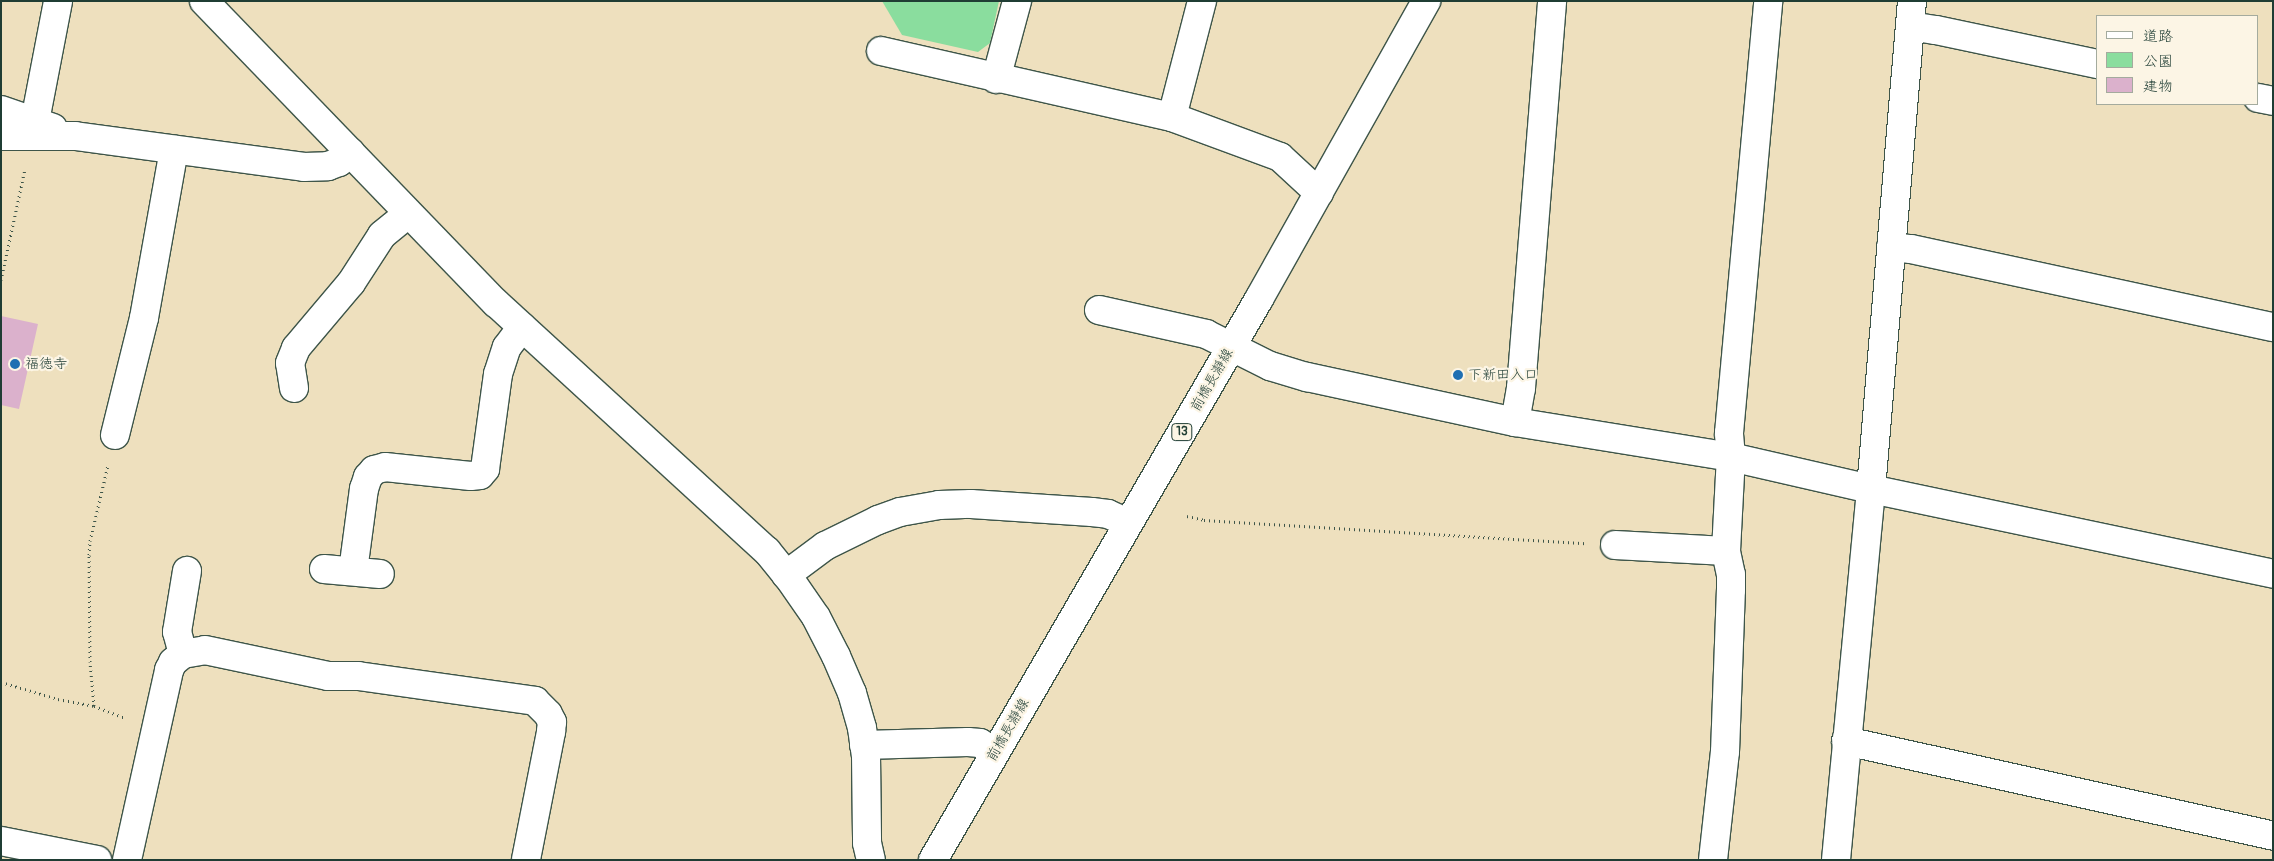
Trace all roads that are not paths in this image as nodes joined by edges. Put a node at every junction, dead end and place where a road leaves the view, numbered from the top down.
1 (58, 1) edge
2 (204, 1) edge
3 (1017, 1) edge
4 (1202, 1) edge
5 (1426, 1) edge
6 (1552, 1) edge
7 (1768, 1) edge
8 (1911, 14) edge
9 (881, 51) dead end
10 (2096, 64) edge
11 (996, 79) junction
12 (2259, 98) edge
13 (2273, 101) edge
14 (1, 110) edge
15 (1172, 117) junction
16 (34, 129) junction
17 (1, 136) edge
18 (174, 150) junction
19 (350, 152) junction
20 (1319, 193) junction
21 (408, 214) junction
22 (1891, 247) junction
23 (1099, 310) dead end
24 (522, 327) junction
25 (2273, 327) edge
26 (1232, 346) junction
27 (294, 388) dead end
28 (1515, 422) junction
29 (116, 435) road end
30 (1731, 457) junction
31 (1872, 489) junction
32 (1128, 523) junction
33 (1615, 545) road end
34 (1726, 550) junction
35 (324, 569) dead end
36 (187, 571) dead end
37 (2273, 574) edge
38 (786, 575) junction
39 (183, 654) junction
40 (1846, 741) junction
41 (864, 745) junction
42 (995, 752) junction
43 (2273, 836) edge
44 (1, 841) edge
45 (97, 860) edge
46 (127, 860) edge
47 (526, 860) edge
48 (871, 860) edge
49 (933, 860) edge
50 (1713, 860) edge
51 (1836, 860) edge

1 - 16 street
2 - 19 street
3 - 11 street
4 - 15 street
5 - 20 street, 前橋長瀞線 / 13
6 - 28 street
7 - 30 street
8 - 10 street
8 - 22 street
9 - 11 street
11 - 15 street
12 - 13 street
14 - 16 street
15 - 20 street
16 - 17 street
16 - 18 street
18 - 19 street
18 - 29 street
19 - 21 street
20 - 26 street, 前橋長瀞線 / 13
21 - 24 street
21 - 27 street
22 - 25 street
22 - 31 street
23 - 26 street
24 - 35 street
24 - 38 street
26 - 28 street
26 - 32 street, 前橋長瀞線 / 13
28 - 30 street
30 - 31 street
30 - 34 street
31 - 37 street
31 - 40 street
32 - 38 street
32 - 42 street, 前橋長瀞線 / 13
33 - 34 street
34 - 50 street
36 - 39 street
38 - 41 street
39 - 46 street
39 - 47 street
40 - 43 street
40 - 51 street
41 - 42 street
41 - 48 street
42 - 49 street, 前橋長瀞線 / 13
44 - 45 street

